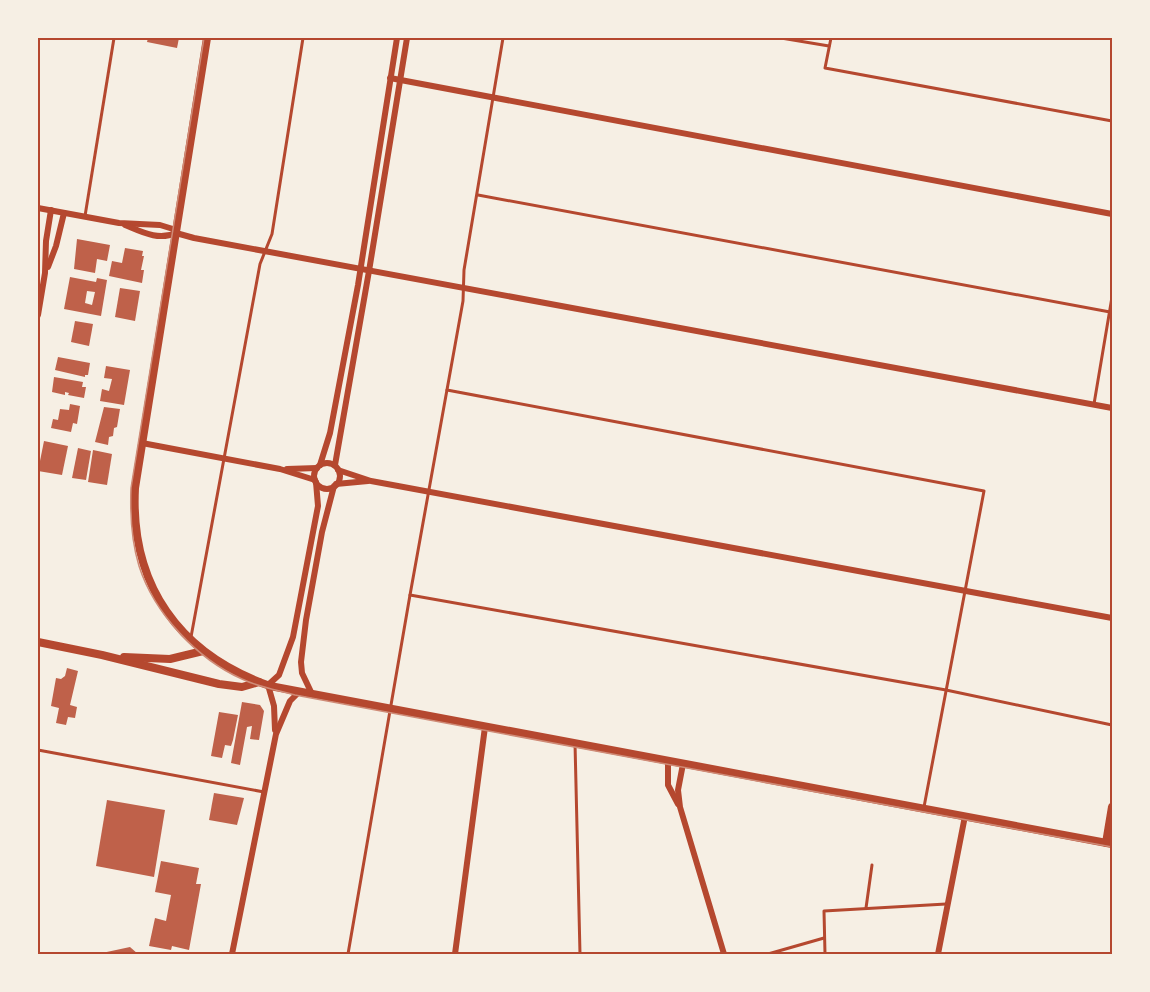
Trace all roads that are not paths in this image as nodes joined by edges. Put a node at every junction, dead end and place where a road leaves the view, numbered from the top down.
1 (114, 38) edge
2 (207, 38) edge
3 (303, 38) edge
4 (397, 38) edge
5 (407, 38) edge
6 (503, 38) edge
7 (781, 38) edge
8 (831, 38) edge
9 (829, 46) junction
10 (390, 78) junction
11 (400, 80) junction
12 (493, 98) junction
13 (1113, 121) edge
14 (477, 195) junction
15 (38, 208) edge
16 (51, 210) junction
17 (63, 213) junction
18 (1113, 214) edge
19 (85, 217) junction
20 (119, 223) junction
21 (176, 233) junction
22 (266, 251) junction
23 (360, 269) junction
24 (369, 271) junction
25 (45, 273) junction
26 (463, 288) junction
27 (1113, 297) edge
28 (1110, 312) junction
29 (38, 315) edge
30 (447, 390) junction
31 (1094, 404) junction
32 (1113, 408) edge
33 (142, 443) junction
34 (224, 458) junction
35 (319, 466) junction
36 (337, 468) junction
37 (280, 469) junction
38 (316, 481) junction
39 (371, 481) junction
40 (335, 485) junction
41 (428, 492) junction
42 (965, 591) junction
43 (410, 595) junction
44 (1113, 618) edge
45 (190, 640) junction
46 (38, 642) edge
47 (203, 651) junction
48 (102, 655) junction
49 (259, 682) junction
50 (268, 685) junction
51 (946, 690) junction
52 (299, 692) junction
53 (312, 694) junction
54 (390, 709) junction
55 (1113, 725) edge
56 (485, 727) junction
57 (276, 734) junction
58 (575, 743) junction
59 (38, 750) edge
60 (668, 761) junction
61 (683, 764) junction
62 (264, 792) junction
63 (680, 807) junction
64 (1113, 807) edge
65 (923, 808) junction
66 (965, 816) junction
67 (1109, 844) edge
68 (872, 866) dead end
69 (948, 903) junction
70 (866, 909) junction
71 (824, 938) junction
72 (232, 954) edge
73 (348, 954) edge
74 (455, 954) edge
75 (580, 954) edge
76 (724, 954) edge
77 (768, 954) edge
78 (825, 954) edge
79 (938, 954) edge

1 - 19 lane
2 - 21 main road
3 - 22 lane
4 - 10 street
5 - 11 street
6 - 12 lane
7 - 9 lane
8 - 9 lane
9 - 13 lane
10 - 11 street
10 - 23 street
11 - 12 street
11 - 24 street
12 - 14 lane
12 - 18 street
14 - 26 lane
14 - 28 lane
15 - 16 street
16 - 17 street
16 - 25 street
17 - 19 street
17 - 25 street
19 - 20 street
20 - 21 street
20 - 21 street
21 - 22 street
21 - 33 main road
22 - 23 street
22 - 34 lane
23 - 24 street
23 - 35 street
24 - 26 street
24 - 36 street
25 - 29 street
26 - 30 lane
26 - 31 street
27 - 28 lane
28 - 31 lane
30 - 41 lane
30 - 42 lane
31 - 32 street
33 - 34 street
33 - 45 main road
34 - 37 street
34 - 45 lane
35 - 36 street
35 - 37 street
35 - 38 street
36 - 39 street
36 - 40 street
37 - 38 street
38 - 40 street
38 - 50 street
39 - 40 street
39 - 41 street
40 - 53 street
41 - 42 street
41 - 43 lane
42 - 44 street
42 - 51 lane
43 - 51 lane
43 - 54 lane
45 - 47 main road
46 - 48 street
47 - 48 street
47 - 49 main road
48 - 49 street
49 - 50 main road
50 - 52 main road
50 - 57 street
51 - 55 lane
51 - 65 lane
52 - 53 main road
52 - 57 street
53 - 54 main road
54 - 56 main road
54 - 73 lane
56 - 58 main road
56 - 74 street
57 - 62 street
58 - 60 main road
58 - 75 lane
59 - 62 lane
60 - 61 main road
60 - 63 street
61 - 63 street
61 - 65 main road
62 - 72 street
63 - 76 street
64 - 67 street
65 - 66 main road
66 - 67 main road
66 - 69 street
68 - 70 lane
69 - 70 lane
69 - 79 street
70 - 71 lane
71 - 77 lane
71 - 78 lane

